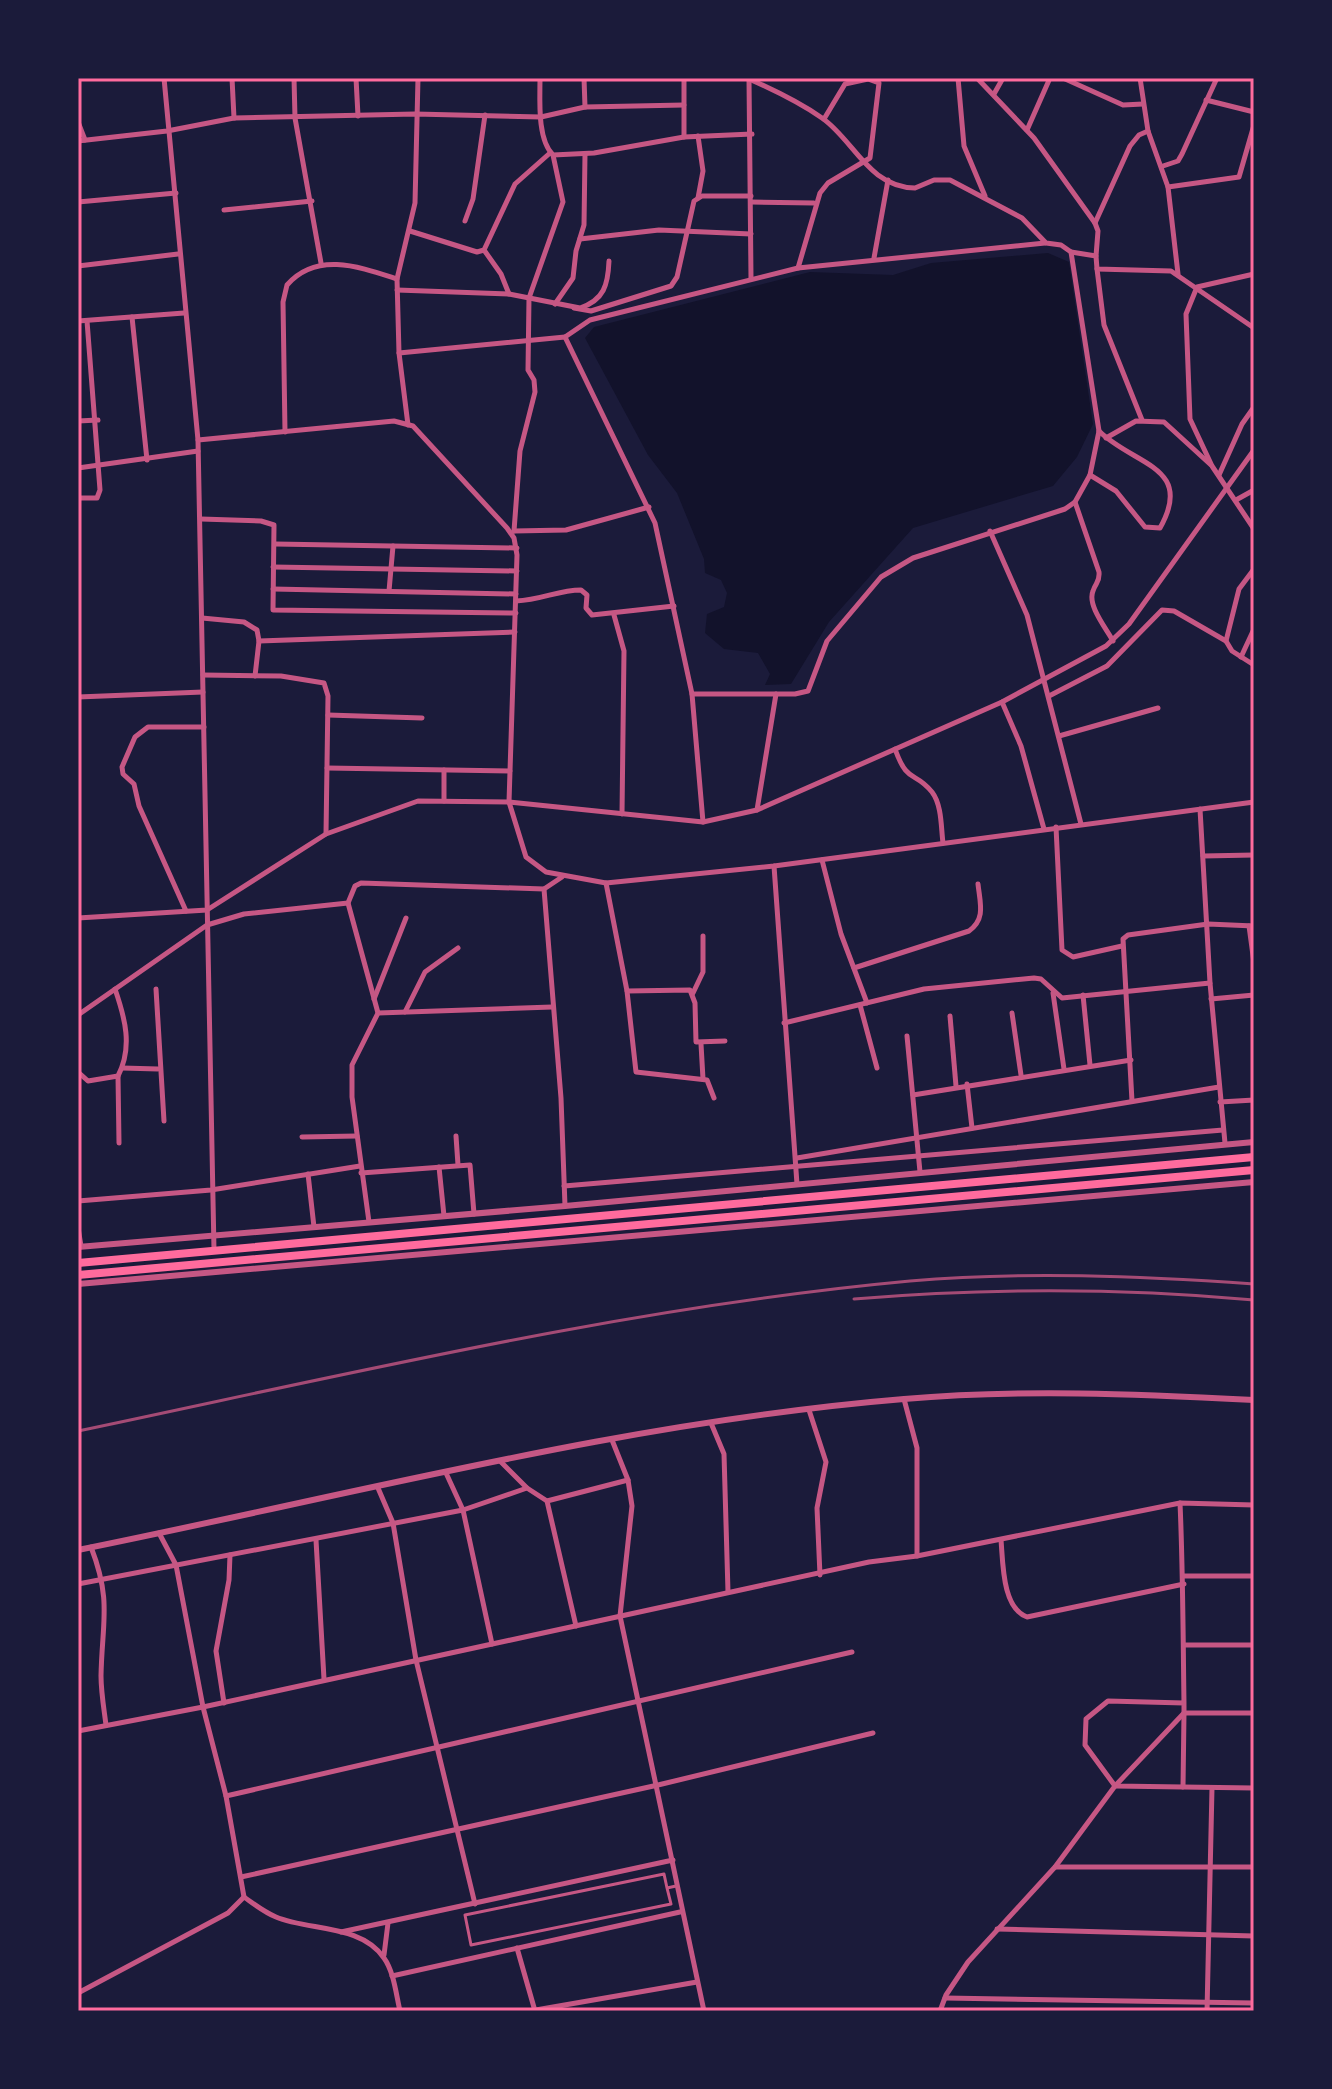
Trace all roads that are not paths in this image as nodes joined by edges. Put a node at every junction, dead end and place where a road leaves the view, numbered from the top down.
1 (164, 78) edge
2 (232, 78) edge
3 (294, 78) edge
4 (356, 78) edge
5 (418, 78) edge
6 (540, 78) edge
7 (584, 78) edge
8 (684, 78) edge
9 (958, 78) edge
10 (977, 78) edge
11 (1003, 78) edge
12 (1050, 78) edge
13 (1063, 78) edge
14 (1140, 78) edge
15 (1217, 78) edge
16 (749, 79) edge
17 (844, 81) edge
18 (994, 94) junction
19 (1206, 100) junction
20 (1143, 104) junction
21 (684, 105) junction
22 (585, 107) junction
23 (1254, 112) edge
24 (415, 114) junction
25 (485, 115) junction
26 (358, 116) junction
27 (541, 117) junction
28 (234, 118) junction
29 (295, 118) junction
30 (824, 119) junction
31 (78, 122) edge
32 (1254, 125) edge
33 (1027, 130) junction
34 (167, 131) junction
35 (1148, 131) junction
36 (752, 134) junction
37 (698, 136) junction
38 (684, 137) junction
39 (81, 140) edge
40 (552, 154) junction
41 (585, 154) junction
42 (860, 162) junction
43 (1163, 166) junction
44 (888, 180) junction
45 (1168, 187) junction
46 (176, 193) junction
47 (698, 198) junction
48 (986, 198) junction
49 (751, 199) junction
50 (312, 201) junction
51 (78, 202) edge
52 (814, 203) junction
53 (224, 210) dead end
54 (465, 221) dead end
55 (1095, 223) junction
56 (410, 231) junction
57 (687, 231) junction
58 (751, 234) junction
59 (580, 239) junction
60 (1046, 243) junction
61 (484, 250) junction
62 (1071, 252) junction
63 (178, 254) junction
64 (1096, 256) junction
65 (874, 258) junction
66 (609, 261) dead end
67 (321, 263) junction
68 (78, 266) edge
69 (798, 268) junction
70 (1097, 269) junction
71 (1178, 274) junction
72 (1254, 274) edge
73 (751, 278) junction
74 (397, 279) junction
75 (1197, 287) junction
76 (397, 290) junction
77 (509, 294) junction
78 (529, 298) junction
79 (555, 304) junction
80 (574, 308) junction
81 (184, 313) junction
82 (132, 317) junction
83 (78, 321) edge
84 (87, 321) junction
85 (1254, 328) edge
86 (565, 337) junction
87 (527, 342) junction
88 (399, 353) junction
89 (1254, 407) edge
90 (98, 420) junction
91 (1142, 420) junction
92 (78, 421) edge
93 (408, 425) junction
94 (1099, 431) junction
95 (285, 432) junction
96 (1106, 438) junction
97 (198, 440) junction
98 (1254, 450) edge
99 (198, 451) junction
100 (147, 460) junction
101 (99, 466) junction
102 (1212, 466) junction
103 (78, 468) edge
104 (1090, 475) junction
105 (1219, 475) junction
106 (1227, 485) junction
107 (1254, 490) edge
108 (78, 498) edge
109 (1236, 500) junction
110 (1075, 502) junction
111 (649, 507) junction
112 (201, 519) junction
113 (1254, 529) edge
114 (512, 531) junction
115 (990, 531) junction
116 (275, 544) junction
117 (393, 546) junction
118 (517, 548) junction
119 (273, 567) junction
120 (390, 569) junction
121 (1254, 569) edge
122 (517, 571) junction
123 (273, 589) junction
124 (389, 591) junction
125 (516, 598) junction
126 (674, 606) junction
127 (516, 613) junction
128 (614, 615) junction
129 (202, 618) junction
130 (1254, 629) edge
131 (515, 632) junction
132 (259, 641) junction
133 (1113, 641) junction
134 (1226, 641) junction
135 (1241, 657) junction
136 (1254, 665) edge
137 (203, 675) junction
138 (255, 676) junction
139 (1044, 677) junction
140 (203, 692) junction
141 (692, 694) junction
142 (776, 694) junction
143 (1049, 696) junction
144 (78, 697) edge
145 (1002, 702) junction
146 (1158, 708) dead end
147 (328, 715) junction
148 (422, 718) dead end
149 (204, 727) junction
150 (1059, 736) junction
151 (895, 749) junction
152 (327, 768) junction
153 (444, 770) junction
154 (510, 771) junction
155 (444, 801) junction
156 (509, 802) junction
157 (1254, 802) edge
158 (1200, 809) junction
159 (757, 810) junction
160 (622, 814) junction
161 (703, 822) junction
162 (1081, 824) junction
163 (1056, 827) junction
164 (1044, 829) junction
165 (326, 834) junction
166 (943, 843) junction
167 (1254, 855) edge
168 (1203, 856) junction
169 (822, 860) junction
170 (774, 866) junction
171 (562, 877) junction
172 (606, 883) junction
173 (978, 884) dead end
174 (544, 889) junction
175 (348, 903) junction
176 (207, 910) junction
177 (186, 911) junction
178 (78, 918) edge
179 (406, 918) dead end
180 (1208, 924) junction
181 (207, 925) junction
182 (1252, 926) edge
183 (703, 936) dead end
184 (1122, 946) junction
185 (458, 948) dead end
186 (1254, 963) edge
187 (854, 968) junction
188 (1210, 983) junction
189 (115, 989) junction
190 (156, 989) dead end
191 (1127, 989) junction
192 (627, 991) junction
193 (1052, 992) junction
194 (693, 993) junction
195 (1083, 995) junction
196 (1254, 995) edge
197 (1211, 999) junction
198 (373, 1000) junction
199 (867, 1003) junction
200 (860, 1005) junction
201 (552, 1007) junction
202 (405, 1012) junction
203 (378, 1013) junction
204 (1012, 1013) dead end
205 (78, 1015) edge
206 (950, 1016) dead end
207 (784, 1023) junction
208 (907, 1036) dead end
209 (725, 1041) dead end
210 (701, 1044) junction
211 (1131, 1060) junction
212 (1090, 1065) junction
213 (122, 1068) junction
214 (877, 1068) dead end
215 (158, 1069) junction
216 (1064, 1069) junction
217 (78, 1072) edge
218 (1021, 1075) junction
219 (118, 1076) junction
220 (703, 1079) junction
221 (967, 1084) junction
222 (956, 1086) junction
223 (1219, 1087) junction
224 (913, 1095) junction
225 (714, 1098) dead end
226 (1254, 1100) edge
227 (1132, 1101) junction
228 (1220, 1102) junction
229 (164, 1121) dead end
230 (972, 1128) junction
231 (1223, 1130) junction
232 (357, 1136) junction
233 (456, 1136) dead end
234 (302, 1137) dead end
235 (917, 1137) junction
236 (1254, 1142) edge
237 (119, 1143) dead end
238 (1225, 1143) junction
239 (919, 1157) junction
240 (1254, 1157) edge
241 (797, 1158) junction
242 (458, 1165) junction
243 (439, 1167) junction
244 (797, 1167) junction
245 (361, 1170) junction
246 (1254, 1170) edge
247 (920, 1172) junction
248 (308, 1174) junction
249 (1254, 1182) edge
250 (797, 1184) junction
251 (564, 1186) junction
252 (211, 1190) junction
253 (631, 1200) junction
254 (78, 1201) edge
255 (565, 1206) junction
256 (633, 1212) junction
257 (474, 1214) junction
258 (444, 1216) junction
259 (369, 1222) junction
260 (314, 1227) junction
261 (78, 1228) edge
262 (213, 1234) junction
263 (79, 1246) edge
264 (214, 1251) junction
265 (78, 1263) edge
266 (78, 1275) edge
267 (78, 1284) edge
268 (904, 1399) junction
269 (1254, 1400) edge
270 (809, 1410) junction
271 (711, 1423) junction
272 (612, 1440) junction
273 (500, 1461) junction
274 (446, 1473) junction
275 (628, 1480) junction
276 (378, 1488) junction
277 (527, 1488) junction
278 (547, 1501) junction
279 (1180, 1503) junction
280 (1254, 1505) edge
281 (463, 1510) junction
282 (393, 1523) junction
283 (159, 1533) junction
284 (316, 1540) junction
285 (1001, 1540) junction
286 (91, 1547) junction
287 (78, 1550) edge
288 (230, 1555) junction
289 (917, 1556) junction
290 (176, 1565) junction
291 (820, 1575) junction
292 (1184, 1576) junction
293 (1254, 1576) edge
294 (104, 1579) junction
295 (78, 1584) edge
296 (1184, 1584) junction
297 (728, 1592) junction
298 (620, 1616) junction
299 (576, 1626) junction
300 (492, 1644) junction
301 (1184, 1645) junction
302 (1254, 1645) edge
303 (852, 1652) dead end
304 (416, 1660) junction
305 (324, 1679) junction
306 (224, 1703) junction
307 (640, 1703) junction
308 (1184, 1703) junction
309 (203, 1707) junction
310 (1184, 1713) junction
311 (1254, 1713) edge
312 (106, 1725) junction
313 (78, 1731) edge
314 (873, 1733) dead end
315 (439, 1748) junction
316 (658, 1785) junction
317 (1115, 1786) junction
318 (1183, 1787) junction
319 (1212, 1788) junction
320 (1254, 1788) edge
321 (226, 1796) junction
322 (456, 1827) junction
323 (673, 1860) junction
324 (1055, 1867) junction
325 (1254, 1867) edge
326 (1210, 1868) junction
327 (241, 1877) junction
328 (676, 1886) junction
329 (667, 1888) junction
330 (244, 1897) junction
331 (475, 1904) junction
332 (680, 1912) junction
333 (388, 1923) junction
334 (997, 1929) junction
335 (341, 1932) junction
336 (1209, 1936) junction
337 (1254, 1936) edge
338 (517, 1948) junction
339 (384, 1956) junction
340 (392, 1976) junction
341 (697, 1982) junction
342 (78, 1993) edge
343 (945, 1998) junction
344 (1207, 2003) junction
345 (1254, 2003) edge
346 (400, 2011) edge
347 (533, 2011) edge
348 (704, 2011) edge
349 (940, 2011) edge
350 (1207, 2011) edge

1 - 34 street
2 - 28 street
3 - 29 street
4 - 26 street
5 - 24 street
6 - 27 street
7 - 22 street
8 - 21 street
9 - 48 street
10 - 18 street
11 - 18 street
12 - 33 street
13 - 20 street
14 - 20 street
15 - 19 street
16 - 30 street
16 - 36 street
17 - 30 street
17 - 42 street
18 - 33 street
19 - 23 street
19 - 43 street
20 - 35 street
21 - 22 street
21 - 38 street
22 - 27 street
24 - 25 street
24 - 26 street
24 - 56 street
25 - 27 street
25 - 54 street
26 - 29 street
27 - 40 street
28 - 29 street
28 - 34 street
29 - 50 street
30 - 42 street
31 - 39 street
32 - 45 street
33 - 55 street
34 - 39 street
34 - 46 street
35 - 43 street
35 - 55 street
36 - 37 street
36 - 49 street
37 - 38 street
37 - 47 street
38 - 41 street
40 - 41 street
40 - 61 street
40 - 78 street
41 - 59 street
42 - 44 street
42 - 52 street
43 - 45 street
44 - 48 street
44 - 65 street
45 - 71 street
46 - 51 street
46 - 63 street
47 - 49 street
47 - 57 street
48 - 60 street
49 - 52 street
49 - 58 street
50 - 53 street
50 - 67 street
52 - 69 street
55 - 64 street
56 - 61 street
56 - 74 street
57 - 58 street
57 - 59 street
57 - 80 street
58 - 73 street
59 - 79 street
60 - 62 street
60 - 65 street
61 - 77 street
62 - 64 street
62 - 94 street
63 - 68 street
63 - 81 street
64 - 70 street
65 - 69 street
66 - 80 street
67 - 74 street
67 - 95 street
69 - 73 street
70 - 71 street
70 - 91 street
71 - 75 street
72 - 75 street
73 - 86 street
74 - 76 street
75 - 85 street
75 - 102 street
76 - 77 street
76 - 88 street
77 - 78 street
78 - 79 street
78 - 87 street
79 - 80 street
81 - 82 street
81 - 97 street
82 - 84 street
82 - 100 street
83 - 84 street
84 - 90 street
86 - 87 street
86 - 111 street
87 - 88 street
87 - 114 street
88 - 93 street
89 - 105 street
90 - 92 street
90 - 101 street
91 - 96 street
91 - 102 street
93 - 95 street
93 - 114 street
94 - 96 street
94 - 104 street
95 - 97 street
96 - 104 street
97 - 99 street
98 - 106 street
99 - 100 street
99 - 112 street
100 - 101 street
101 - 103 street
101 - 108 street
102 - 105 street
104 - 110 street
105 - 106 street
106 - 109 street
106 - 133 street
107 - 109 street
109 - 113 street
110 - 115 street
110 - 133 street
111 - 114 street
111 - 126 street
112 - 116 street
112 - 129 street
114 - 118 street
115 - 139 street
115 - 142 street
116 - 117 street
116 - 119 street
117 - 118 street
117 - 120 street
118 - 122 street
119 - 120 street
119 - 123 street
120 - 122 street
120 - 124 street
121 - 134 street
122 - 125 street
123 - 124 street
123 - 127 street
124 - 125 street
125 - 127 street
125 - 128 street
126 - 128 street
126 - 141 street
127 - 131 street
128 - 160 street
129 - 132 street
129 - 137 street
130 - 135 street
131 - 132 street
131 - 154 street
132 - 138 street
133 - 139 street
134 - 135 street
134 - 143 street
135 - 136 street
137 - 138 street
137 - 140 street
138 - 147 street
139 - 143 street
139 - 145 street
140 - 144 street
140 - 149 street
141 - 142 street
141 - 161 street
142 - 159 street
143 - 150 street
145 - 151 street
145 - 164 street
146 - 150 street
147 - 148 street
147 - 152 street
149 - 176 street
149 - 177 street
150 - 162 street
151 - 159 street
151 - 166 street
152 - 153 street
152 - 165 street
153 - 154 street
153 - 155 street
154 - 156 street
155 - 156 street
155 - 165 street
156 - 160 street
156 - 171 street
157 - 158 street
158 - 162 street
158 - 168 street
159 - 161 street
160 - 161 street
162 - 163 street
163 - 164 street
163 - 184 street
164 - 166 street
165 - 176 street
166 - 169 street
167 - 168 street
168 - 180 street
169 - 170 street
169 - 187 street
170 - 172 street
170 - 207 street
171 - 172 street
171 - 174 street
172 - 192 street
173 - 187 street
174 - 175 street
174 - 201 street
175 - 181 street
175 - 198 street
176 - 177 street
176 - 181 street
177 - 178 street
179 - 198 street
180 - 182 street
180 - 184 street
180 - 188 street
181 - 189 street
181 - 252 street
182 - 186 street
183 - 194 street
184 - 191 street
185 - 202 street
187 - 199 street
188 - 191 street
188 - 197 street
189 - 205 street
189 - 213 street
190 - 215 street
191 - 195 street
191 - 211 street
192 - 194 street
192 - 220 street
193 - 195 street
193 - 199 street
193 - 216 street
194 - 210 street
195 - 212 street
196 - 197 street
197 - 223 street
198 - 203 street
199 - 200 street
200 - 207 street
200 - 214 street
201 - 202 street
201 - 251 street
202 - 203 street
203 - 232 street
204 - 218 street
206 - 222 street
207 - 241 street
208 - 224 street
209 - 210 street
210 - 220 street
211 - 212 street
211 - 227 street
212 - 216 street
213 - 215 street
213 - 219 street
215 - 229 street
216 - 218 street
217 - 219 street
218 - 221 street
219 - 237 street
220 - 225 street
221 - 222 street
221 - 230 street
222 - 224 street
223 - 227 street
223 - 228 street
224 - 235 street
226 - 228 street
227 - 230 street
228 - 231 street
230 - 235 street
231 - 238 street
231 - 239 street
232 - 234 street
232 - 245 street
233 - 242 street
235 - 239 street
235 - 241 street
236 - 238 street
238 - 247 street
239 - 244 street
239 - 247 street
240 - 256 highway
241 - 244 street
242 - 243 street
242 - 257 street
243 - 245 street
243 - 258 street
244 - 250 street
244 - 251 street
245 - 248 street
245 - 259 street
246 - 266 highway
247 - 250 street
248 - 252 street
248 - 260 street
249 - 267 street
250 - 253 street
251 - 255 street
252 - 254 street
252 - 262 street
253 - 255 street
253 - 256 highway
255 - 257 street
256 - 264 highway
257 - 258 street
258 - 259 street
259 - 260 street
260 - 262 street
261 - 263 street
262 - 263 street
262 - 264 street
264 - 265 highway
268 - 269 street
268 - 270 street
268 - 289 street
270 - 271 street
270 - 291 street
271 - 272 street
271 - 297 street
272 - 273 street
272 - 275 street
273 - 274 street
273 - 277 street
274 - 276 street
274 - 281 street
275 - 278 street
275 - 298 street
276 - 282 street
276 - 283 street
277 - 278 street
277 - 281 street
278 - 299 street
279 - 280 street
279 - 285 street
279 - 292 street
281 - 282 street
281 - 300 street
282 - 284 street
282 - 304 street
283 - 286 street
283 - 290 street
284 - 288 street
284 - 305 street
285 - 289 street
285 - 296 street
286 - 287 street
286 - 294 street
288 - 290 street
288 - 306 street
289 - 291 street
290 - 294 street
290 - 309 street
291 - 297 street
292 - 293 street
292 - 296 street
294 - 295 street
294 - 312 street
296 - 301 street
297 - 298 street
298 - 299 street
298 - 307 street
299 - 300 street
300 - 304 street
301 - 302 street
301 - 308 street
303 - 307 street
304 - 305 street
304 - 315 street
305 - 306 street
306 - 309 street
307 - 315 street
307 - 316 street
308 - 310 street
308 - 317 street
309 - 312 street
309 - 321 street
310 - 311 street
310 - 317 street
310 - 318 street
312 - 313 street
314 - 316 street
315 - 321 street
315 - 322 street
316 - 322 street
316 - 323 street
317 - 318 street
317 - 324 street
318 - 319 street
319 - 320 street
319 - 326 street
321 - 327 street
322 - 327 street
322 - 331 street
323 - 328 street
323 - 331 street
324 - 326 street
324 - 334 street
325 - 326 street
326 - 336 street
327 - 330 street
328 - 329 street
328 - 332 street
329 - 329 street
330 - 335 street
330 - 342 street
331 - 333 street
332 - 338 street
332 - 341 street
333 - 335 street
333 - 339 street
334 - 336 street
334 - 343 street
335 - 339 street
336 - 337 street
336 - 344 street
338 - 340 street
338 - 347 street
339 - 340 street
340 - 346 street
341 - 347 street
341 - 348 street
343 - 344 street
343 - 349 street
344 - 345 street
344 - 350 street

